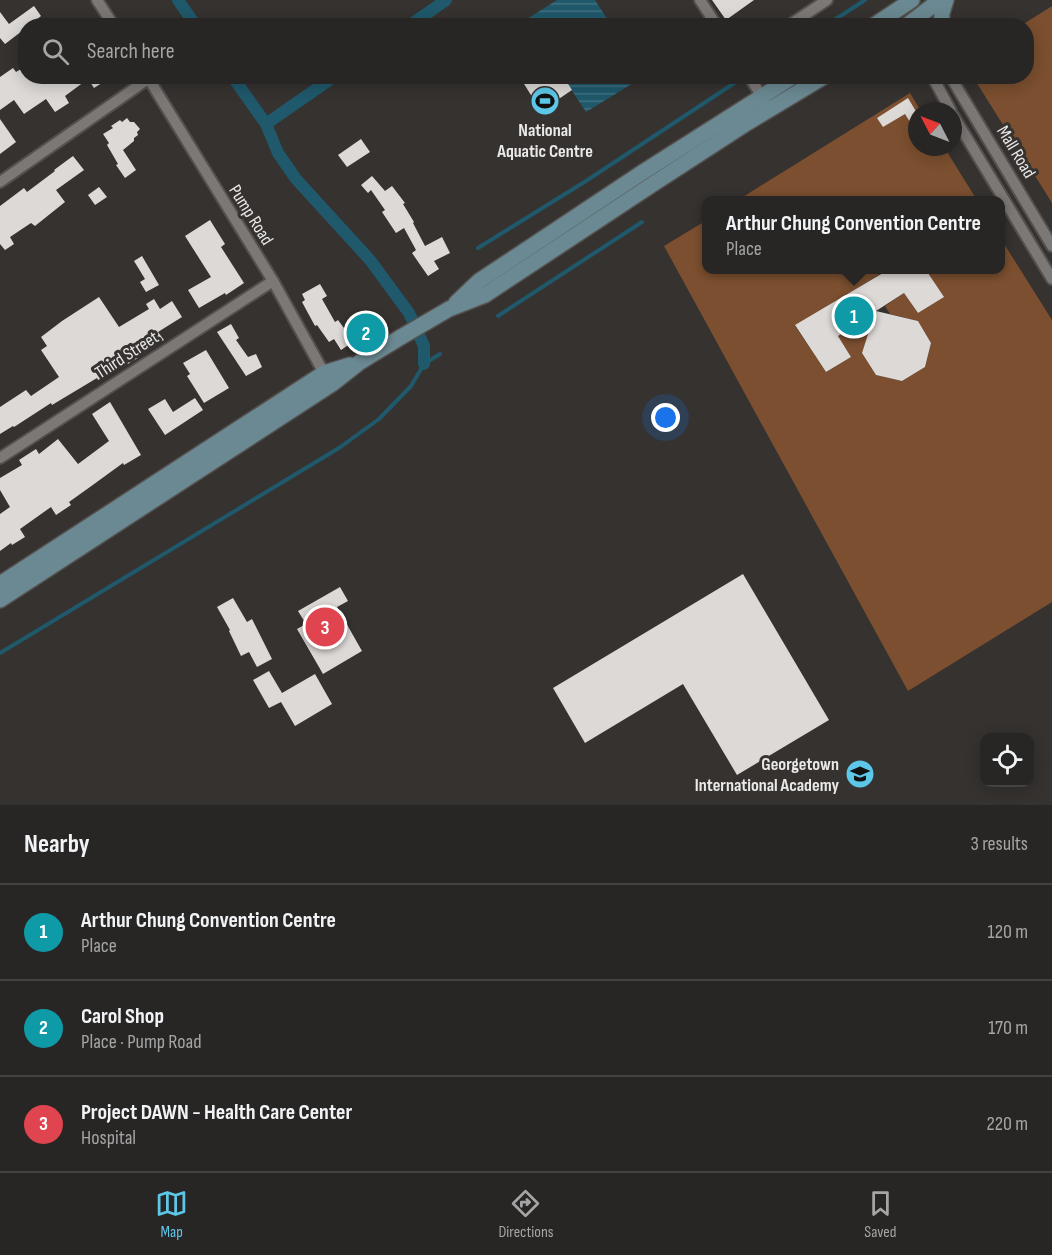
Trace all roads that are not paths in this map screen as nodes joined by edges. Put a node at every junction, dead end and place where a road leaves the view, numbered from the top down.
1 (98, 0) edge
2 (700, 0) edge
3 (827, 0) edge
4 (940, 0) edge
5 (946, 0) edge
6 (903, 13) edge
7 (109, 18) edge
8 (712, 18) edge
9 (800, 18) edge
10 (942, 18) edge
11 (139, 84) edge
12 (152, 84) edge
13 (754, 84) edge
14 (782, 84) edge
15 (802, 84) edge
16 (936, 84) edge
17 (955, 84) edge
18 (762, 98) junction
19 (946, 102) edge
20 (962, 130) edge
21 (0, 182) edge
22 (1002, 196) edge
23 (1005, 201) edge
24 (1052, 246) edge
25 (1052, 279) edge
26 (273, 281) junction
27 (364, 360) junction
28 (324, 373) junction
29 (0, 458) edge
30 (0, 584) edge
31 (0, 600) edge

1 - 7 street
2 - 8 street
3 - 9 street
4 - 6 main road
5 - 10 main road
11 - 21 street
12 - 26 street, Pump Road
13 - 18 street
14 - 18 main road
15 - 18 main road
16 - 19 street
17 - 24 street, Mall Road
18 - 27 main road
20 - 22 street, Mall Road
23 - 25 street, Mall Road
26 - 28 street, Pump Road
26 - 29 street, Third Street
27 - 28 main road
27 - 31 main road
28 - 30 main road

